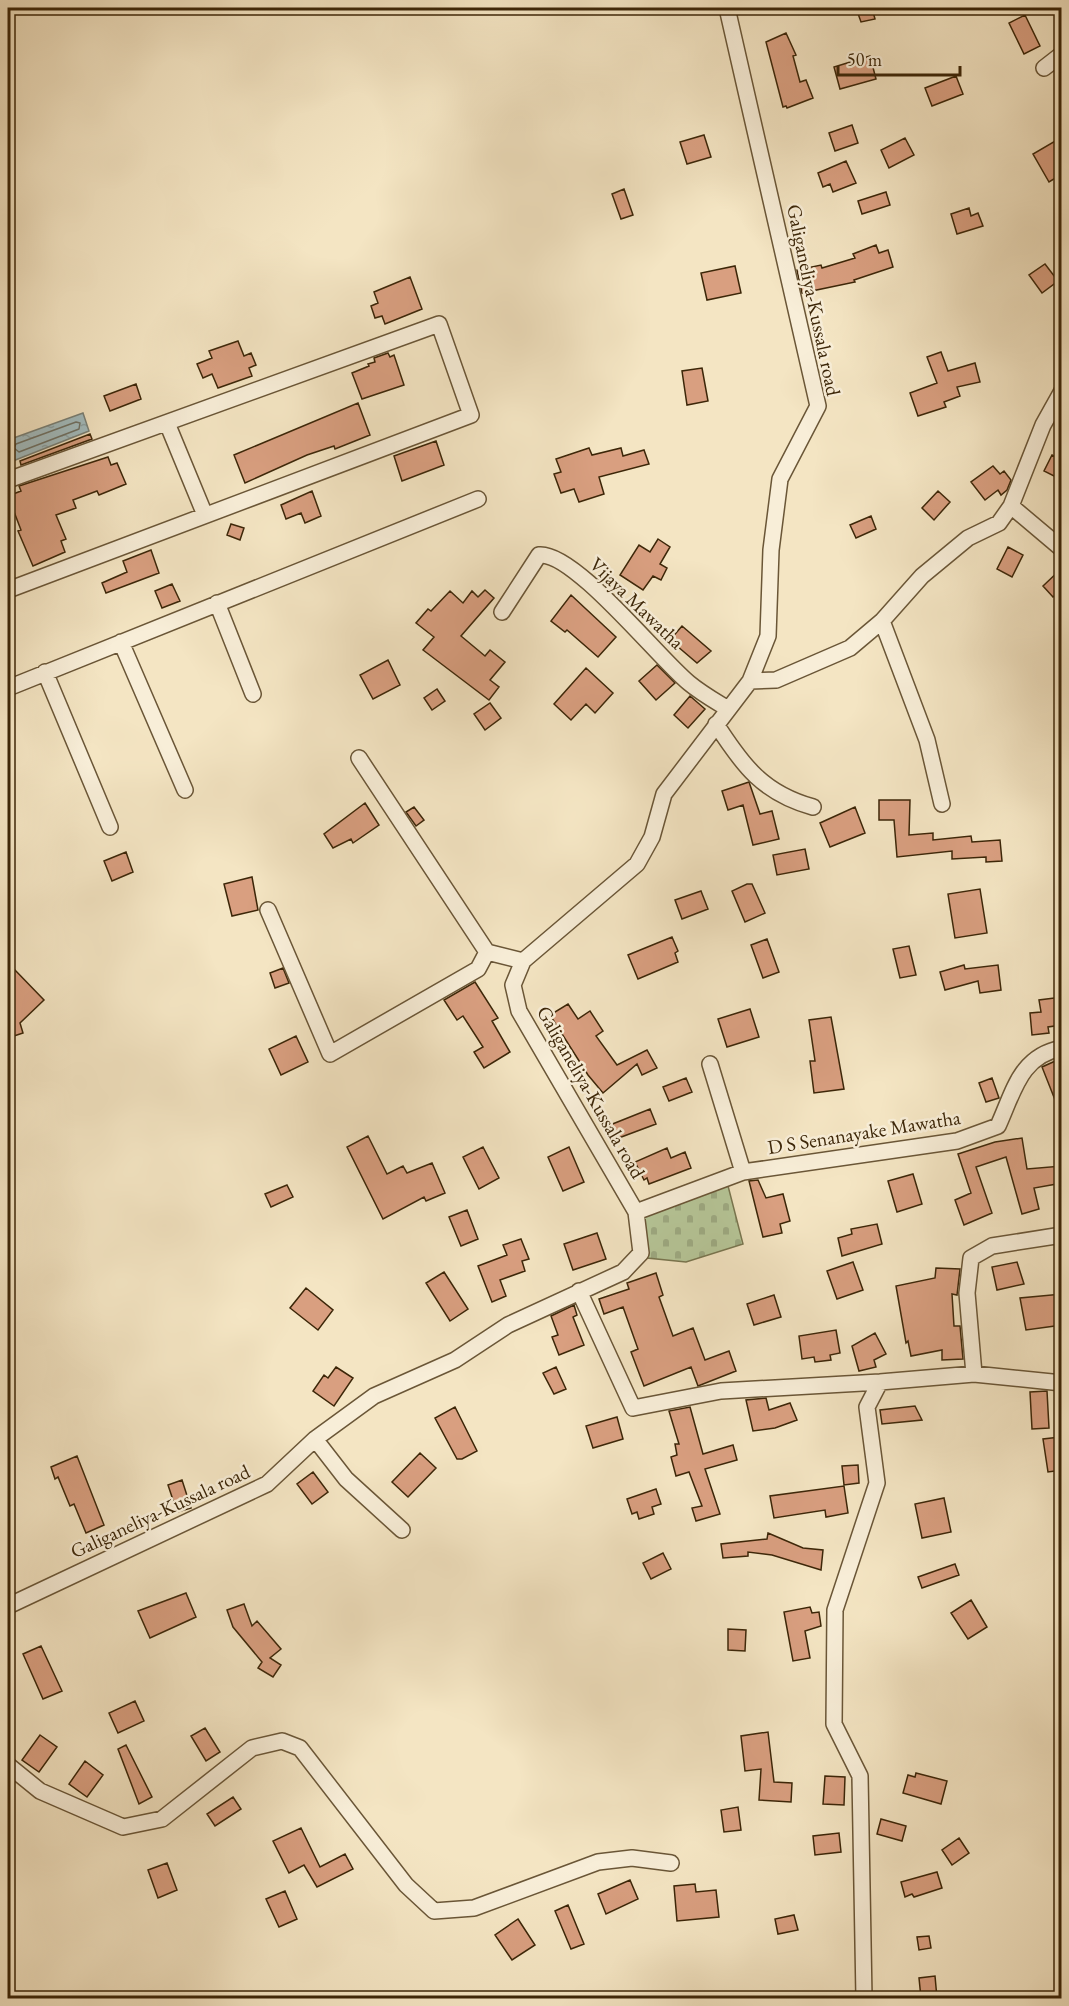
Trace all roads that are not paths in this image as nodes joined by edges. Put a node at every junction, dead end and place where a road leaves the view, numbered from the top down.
1 (727, 8) edge
2 (1062, 54) edge
3 (1044, 68) dead end
4 (1062, 391) edge
5 (167, 423) junction
6 (8, 480) edge
7 (478, 499) dead end
8 (1011, 506) junction
9 (205, 515) junction
10 (1062, 549) edge
11 (8, 590) edge
12 (217, 603) junction
13 (501, 612) dead end
14 (882, 621) junction
15 (121, 642) junction
16 (45, 672) junction
17 (750, 681) junction
18 (8, 688) edge
19 (254, 694) dead end
20 (728, 709) junction
21 (716, 724) junction
22 (359, 758) dead end
23 (185, 790) dead end
24 (942, 804) dead end
25 (813, 807) dead end
26 (110, 827) dead end
27 (268, 910) dead end
28 (487, 952) junction
29 (523, 961) junction
30 (1062, 1048) edge
31 (710, 1064) dead end
32 (743, 1172) junction
33 (636, 1212) junction
34 (1062, 1235) edge
35 (579, 1291) junction
36 (974, 1374) junction
37 (880, 1382) junction
38 (1062, 1383) edge
39 (315, 1439) junction
40 (402, 1530) dead end
41 (8, 1606) edge
42 (8, 1766) edge
43 (671, 1863) dead end
44 (864, 1998) edge

1 - 17 street, Galiganeliya-Kussala road
2 - 3 street
4 - 8 street
5 - 6 street
5 - 9 street
5 - 9 street
7 - 12 street
8 - 10 street
8 - 14 street
9 - 11 street
12 - 15 street
12 - 19 street
13 - 20 street, Vijaya Mawatha
14 - 17 street
14 - 24 street
15 - 16 street
15 - 23 street
16 - 18 street
16 - 26 street
17 - 20 street, Galiganeliya-Kussala road
20 - 21 street, Galiganeliya-Kussala road
21 - 25 street
21 - 29 street, Galiganeliya-Kussala road
22 - 28 street
27 - 28 street
28 - 29 street
29 - 33 street, Galiganeliya-Kussala road
30 - 32 street, D S Senanayake Mawatha
31 - 32 street
32 - 33 street, D S Senanayake Mawatha
33 - 35 street, Galiganeliya-Kussala road
34 - 36 street
35 - 37 street
35 - 39 street, Galiganeliya-Kussala road
36 - 37 street
36 - 38 street
37 - 44 street
39 - 40 street
39 - 41 street, Galiganeliya-Kussala road
42 - 43 street

